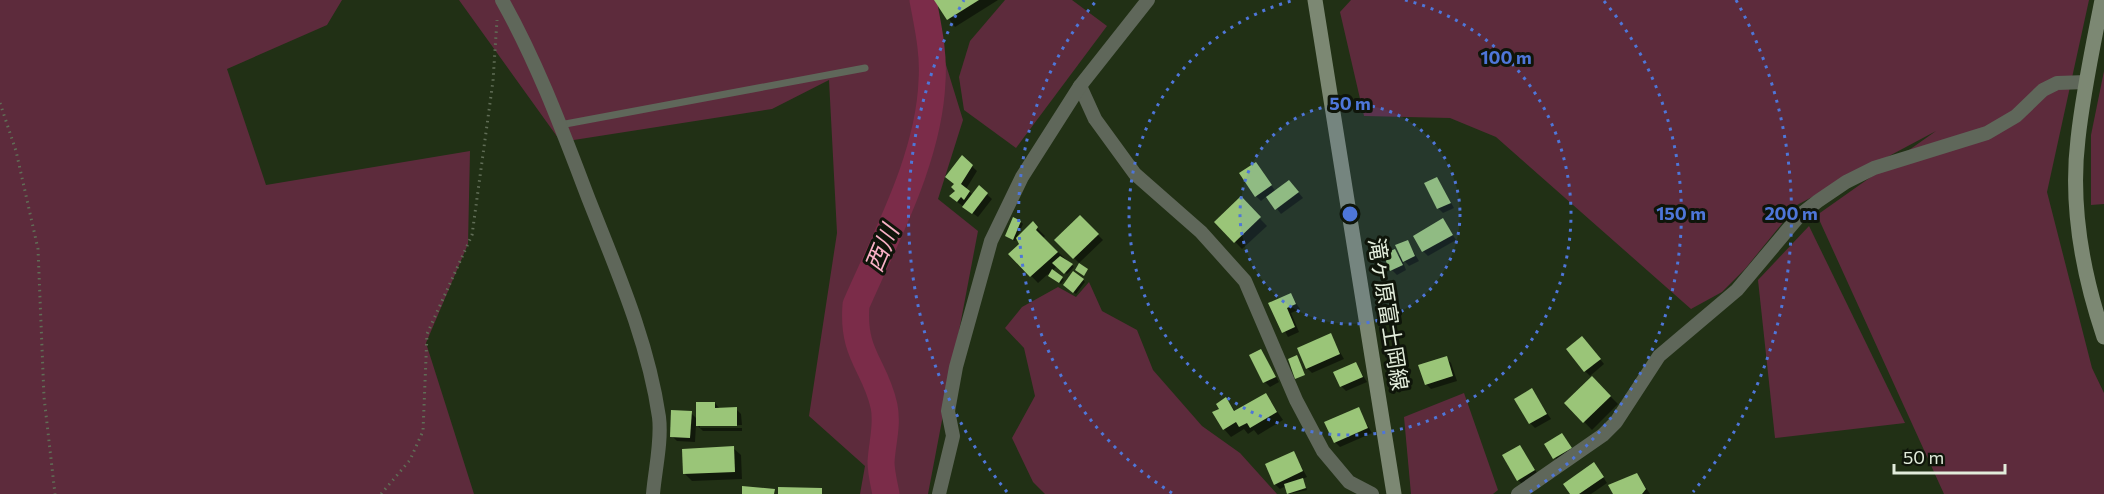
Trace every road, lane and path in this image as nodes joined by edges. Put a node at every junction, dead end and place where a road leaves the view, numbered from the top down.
1 (502, 0) edge
2 (1148, 0) edge
3 (1315, 0) edge
4 (2102, 0) edge
5 (498, 18) dead end
6 (865, 68) dead end
7 (2086, 82) junction
8 (1080, 86) junction
9 (0, 103) edge
10 (560, 125) junction
11 (2104, 337) edge
12 (55, 494) edge
13 (381, 494) edge
14 (653, 494) edge
15 (939, 494) edge
16 (1372, 494) edge
17 (1394, 494) edge
18 (1518, 494) edge

1 - 10 street
2 - 8 street
3 - 17 main road, 滝ヶ原富士岡線
4 - 7 main road
5 - 13 path
6 - 10 lane
7 - 11 main road
7 - 18 street
8 - 15 street
8 - 16 street
9 - 12 path
10 - 14 street

